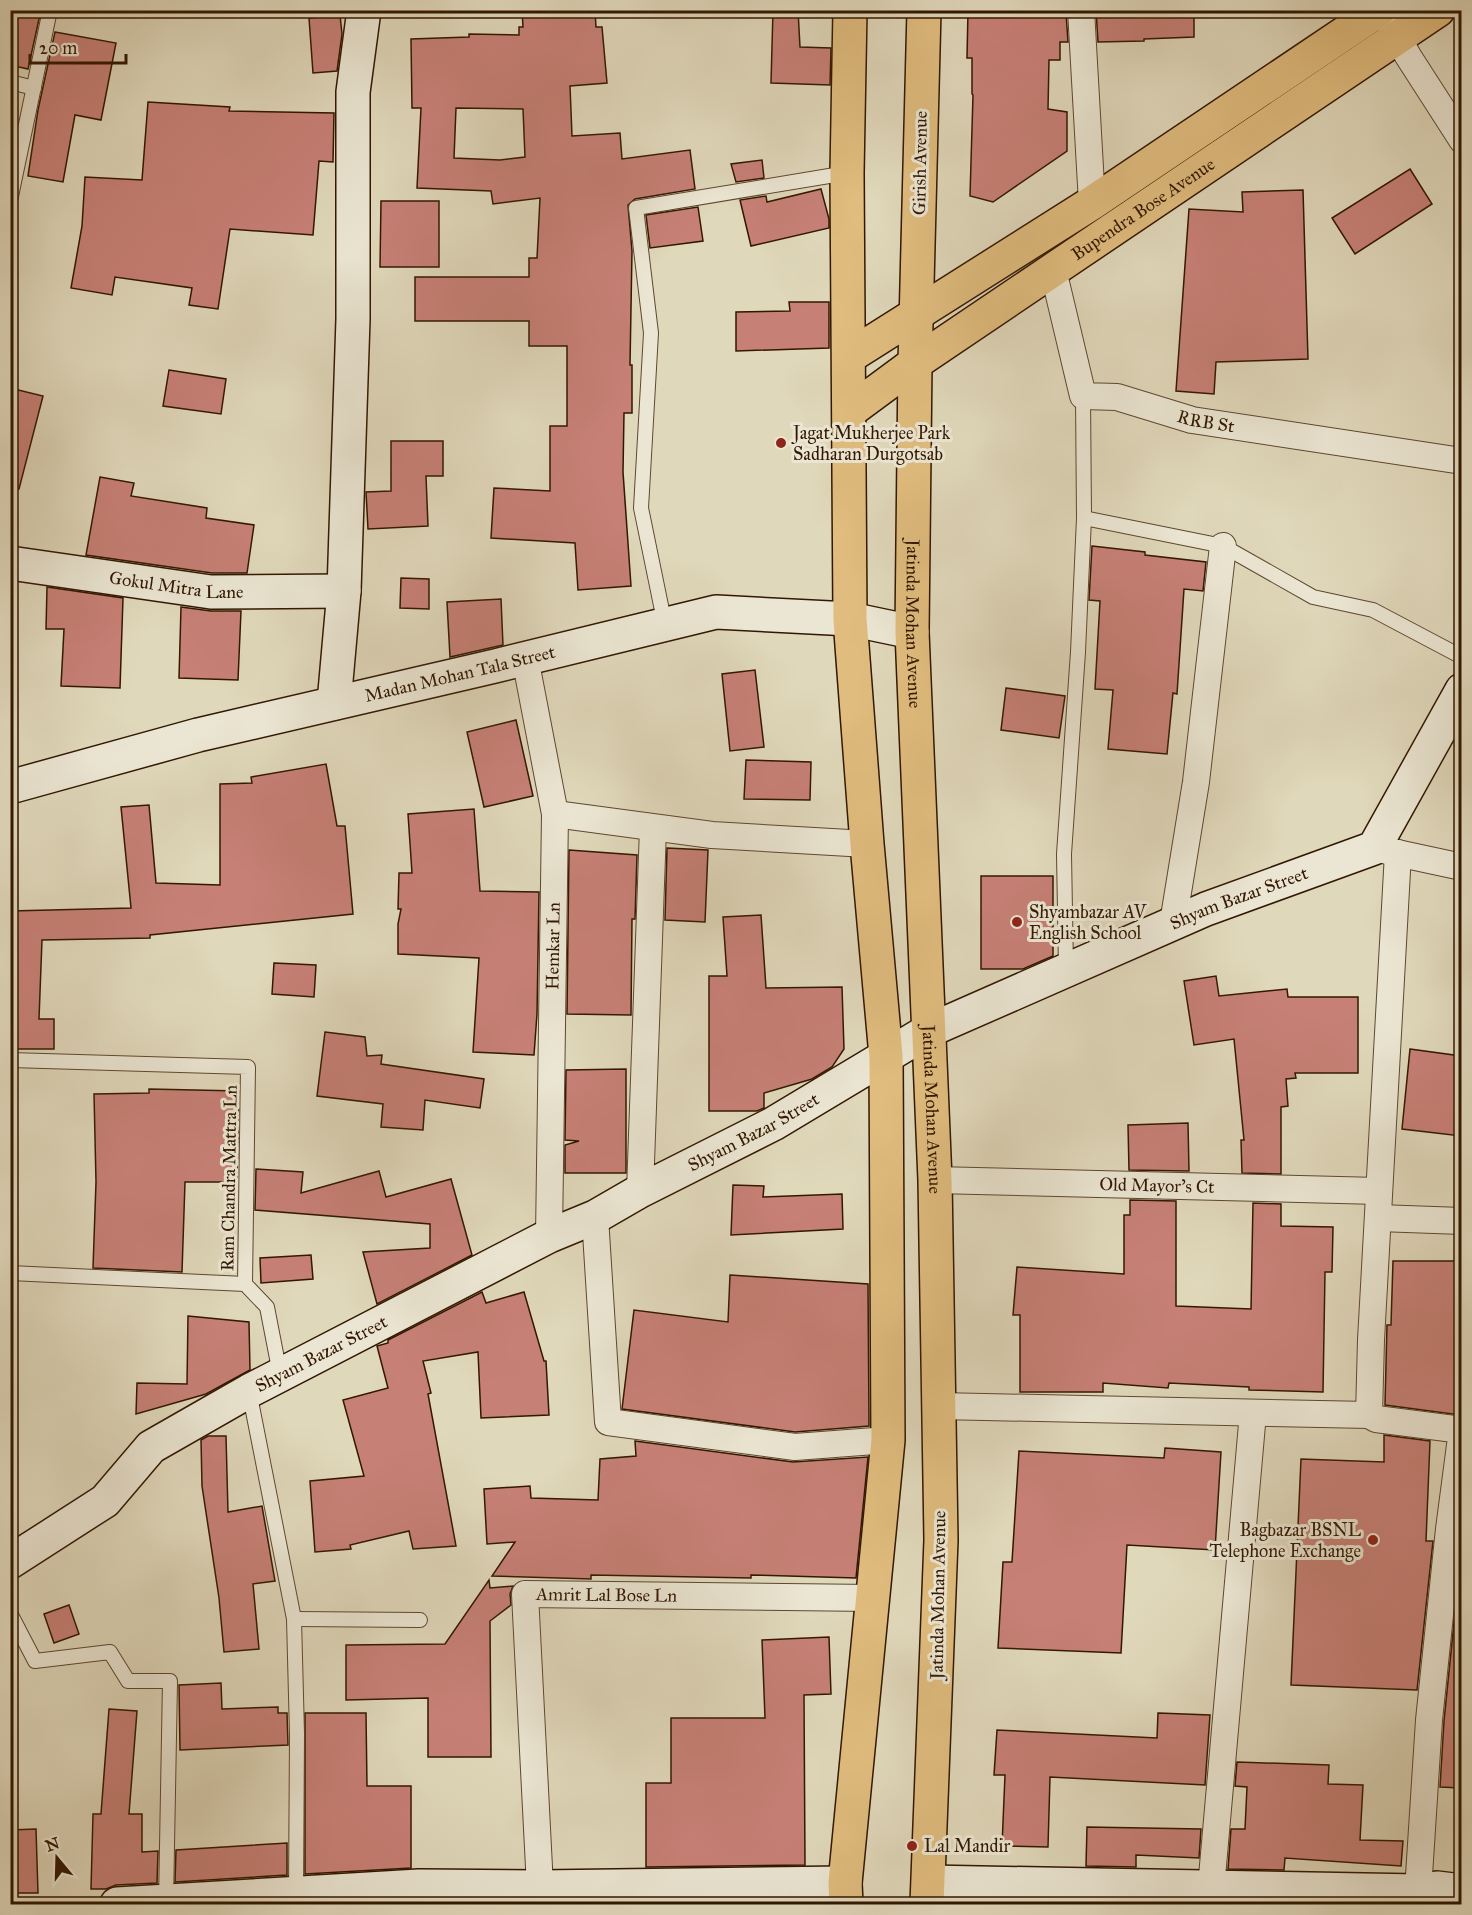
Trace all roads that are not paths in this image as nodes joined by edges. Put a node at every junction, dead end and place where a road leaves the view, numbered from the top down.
1 (50, 10) edge
2 (364, 10) edge
3 (850, 10) edge
4 (924, 10) edge
5 (1082, 10) edge
6 (1438, 10) edge
7 (1387, 20) edge
8 (10, 82) edge
9 (34, 88) junction
10 (1461, 140) edge
11 (847, 173) junction
12 (10, 201) edge
13 (1092, 203) junction
14 (1053, 270) junction
15 (916, 315) junction
16 (850, 357) junction
17 (915, 363) junction
18 (1083, 396) junction
19 (850, 411) junction
20 (1461, 461) edge
21 (1084, 518) junction
22 (1223, 546) junction
23 (10, 563) edge
24 (344, 591) junction
25 (850, 619) junction
26 (665, 625) junction
27 (912, 633) junction
28 (1461, 657) edge
29 (525, 658) junction
30 (1461, 690) edge
31 (334, 703) junction
32 (10, 787) edge
33 (555, 814) junction
34 (653, 828) junction
35 (867, 844) junction
36 (1386, 851) junction
37 (1461, 867) edge
38 (1173, 923) junction
39 (1066, 968) junction
40 (928, 1030) junction
41 (886, 1056) junction
42 (10, 1060) edge
43 (935, 1180) junction
44 (640, 1191) junction
45 (1379, 1191) junction
46 (595, 1217) junction
47 (1378, 1218) junction
48 (1461, 1221) edge
49 (549, 1236) junction
50 (10, 1273) edge
51 (245, 1284) junction
52 (280, 1374) junction
53 (249, 1391) junction
54 (939, 1406) junction
55 (1253, 1413) junction
56 (1369, 1415) junction
57 (1461, 1430) edge
58 (888, 1440) junction
59 (10, 1562) edge
60 (874, 1598) junction
61 (10, 1613) edge
62 (294, 1619) junction
63 (420, 1620) dead end
64 (1210, 1888) junction
65 (1461, 1891) edge
66 (928, 1893) edge
67 (846, 1894) edge
68 (539, 1896) edge
69 (1421, 1896) edge
70 (309, 1897) edge
71 (166, 1902) junction
72 (117, 1905) edge

1 - 9 lane
2 - 24 street
3 - 11 main road
4 - 15 main road, Girish Avenue
5 - 13 street
6 - 7 main road, Bupendra Bose Avenue
7 - 10 street
7 - 13 main road, Bupendra Bose Avenue
7 - 14 main road, Bupendra Bose Avenue
8 - 9 lane
9 - 12 lane
11 - 16 main road
11 - 26 lane
13 - 15 main road, Bupendra Bose Avenue
14 - 17 main road, Bupendra Bose Avenue
14 - 18 street
15 - 16 main road, Bupendra Bose Avenue
15 - 17 main road, Jatinda Mohan Avenue
16 - 19 main road
17 - 19 main road, Bupendra Bose Avenue
17 - 27 main road, Jatinda Mohan Avenue
18 - 20 street, RRB St
18 - 21 lane
19 - 25 main road
21 - 22 lane
21 - 39 lane
22 - 28 lane
22 - 38 street
23 - 24 street, Gokul Mitra Lane
24 - 31 street
25 - 26 street, Madan Mohan Tala Street
25 - 27 street, Madan Mohan Tala Street
25 - 35 main road
26 - 29 street, Madan Mohan Tala Street
27 - 40 main road, Jatinda Mohan Avenue
29 - 31 street, Madan Mohan Tala Street
29 - 33 street, Hemkar Ln
30 - 36 street
31 - 32 street, Madan Mohan Tala Street
33 - 34 street
33 - 49 street, Hemkar Ln
34 - 35 street
34 - 44 street
35 - 41 main road
36 - 37 street
36 - 38 street, Shyam Bazar Street
36 - 45 street
38 - 39 street, Shyam Bazar Street
39 - 40 street, Shyam Bazar Street
40 - 41 street, Shyam Bazar Street
40 - 43 main road, Jatinda Mohan Avenue
41 - 44 street, Shyam Bazar Street
41 - 58 main road
42 - 51 lane, Ram Chandra Mattra Ln
43 - 45 street, Old Mayor's Ct
43 - 54 main road, Jatinda Mohan Avenue
44 - 46 street, Shyam Bazar Street
45 - 47 street
46 - 49 street, Shyam Bazar Street
46 - 58 street
47 - 48 street
47 - 56 street
49 - 52 street, Shyam Bazar Street
50 - 51 lane
51 - 52 lane, Ram Chandra Mattra Ln
52 - 53 street, Shyam Bazar Street
53 - 59 street, Shyam Bazar Street
53 - 62 lane
54 - 55 street
54 - 66 main road, Jatinda Mohan Avenue
55 - 56 street
55 - 64 street
56 - 57 street
57 - 69 street
58 - 60 main road
60 - 67 main road
60 - 68 street, Amrit Lal Bose Ln
61 - 71 lane
62 - 63 lane
62 - 70 lane
64 - 66 street
64 - 69 street
65 - 69 street
67 - 68 street
68 - 70 street
70 - 71 street
71 - 72 street

